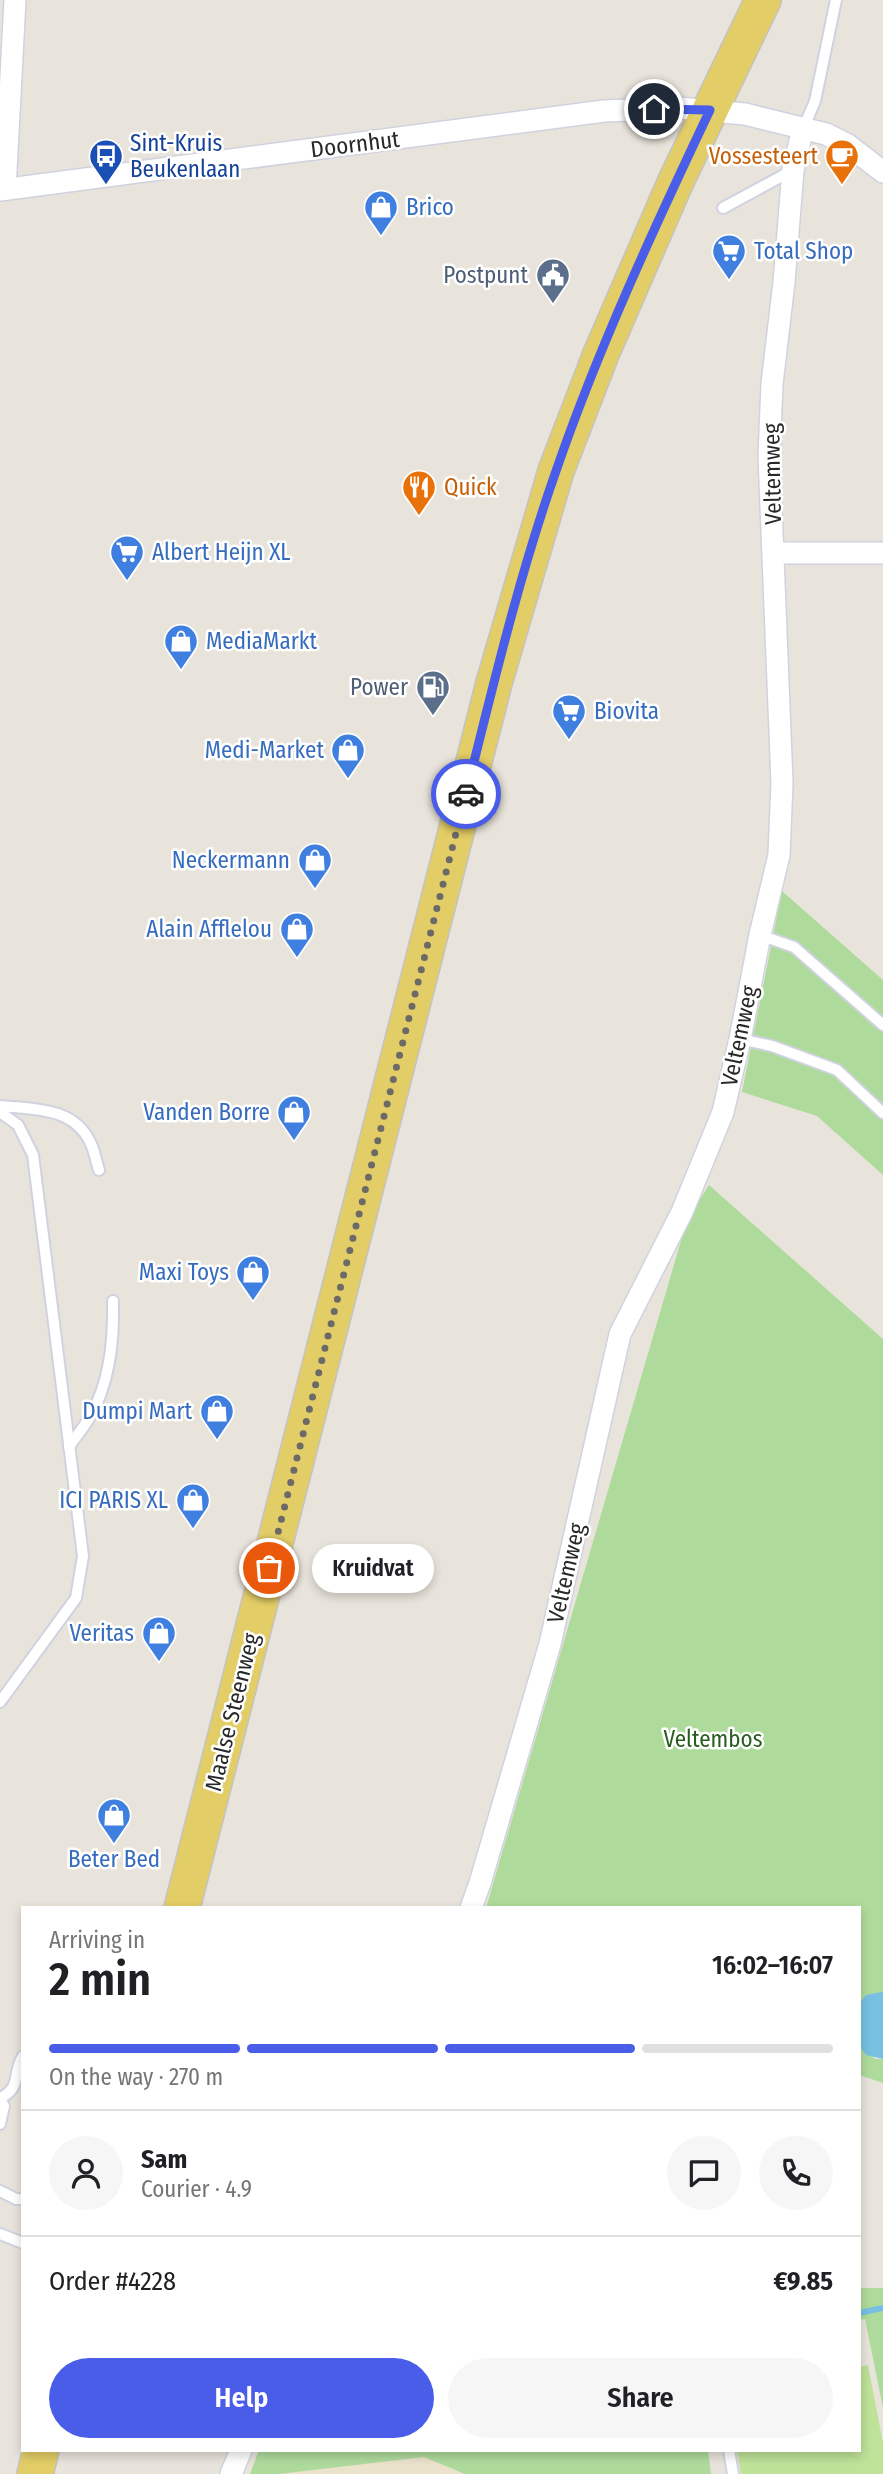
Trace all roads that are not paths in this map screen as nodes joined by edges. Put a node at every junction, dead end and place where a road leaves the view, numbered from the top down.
1 (15, 0) edge
2 (763, 0) edge
3 (836, 0) edge
4 (710, 110) junction
5 (803, 129) junction
6 (793, 170) junction
7 (883, 172) edge
8 (3, 190) edge
9 (723, 208) dead end
10 (775, 553) junction
11 (883, 553) edge
12 (760, 935) junction
13 (883, 1025) edge
14 (740, 1040) junction
15 (0, 1106) edge
16 (0, 1112) edge
17 (883, 1114) edge
18 (99, 1170) dead end
19 (113, 1301) dead end
20 (69, 1447) junction
21 (0, 1702) edge
22 (183, 1906) edge
23 (472, 1906) edge
24 (21, 2060) edge
25 (0, 2099) edge
26 (0, 2124) edge
27 (0, 2190) edge
28 (21, 2199) edge
29 (0, 2234) edge
30 (21, 2242) edge
31 (40, 2452) edge
32 (240, 2452) edge
33 (729, 2452) edge
34 (35, 2474) edge
35 (231, 2474) edge
36 (733, 2474) edge

1 - 8 street
2 - 4 main road, Maalse Steenweg
3 - 5 lane
4 - 5 street, Doornhut
4 - 8 street, Doornhut
4 - 22 main road, Maalse Steenweg
5 - 6 street, Veltemweg
5 - 7 street, Doornhut
6 - 9 lane
6 - 10 street, Veltemweg
10 - 11 street
10 - 12 street, Veltemweg
12 - 13 lane
12 - 14 street, Veltemweg
14 - 17 lane
14 - 23 street, Veltemweg
15 - 18 lane
16 - 20 lane
19 - 20 lane
20 - 21 lane
24 - 25 lane
25 - 26 lane
27 - 28 lane
29 - 30 lane
31 - 34 main road
32 - 35 street
33 - 36 lane

